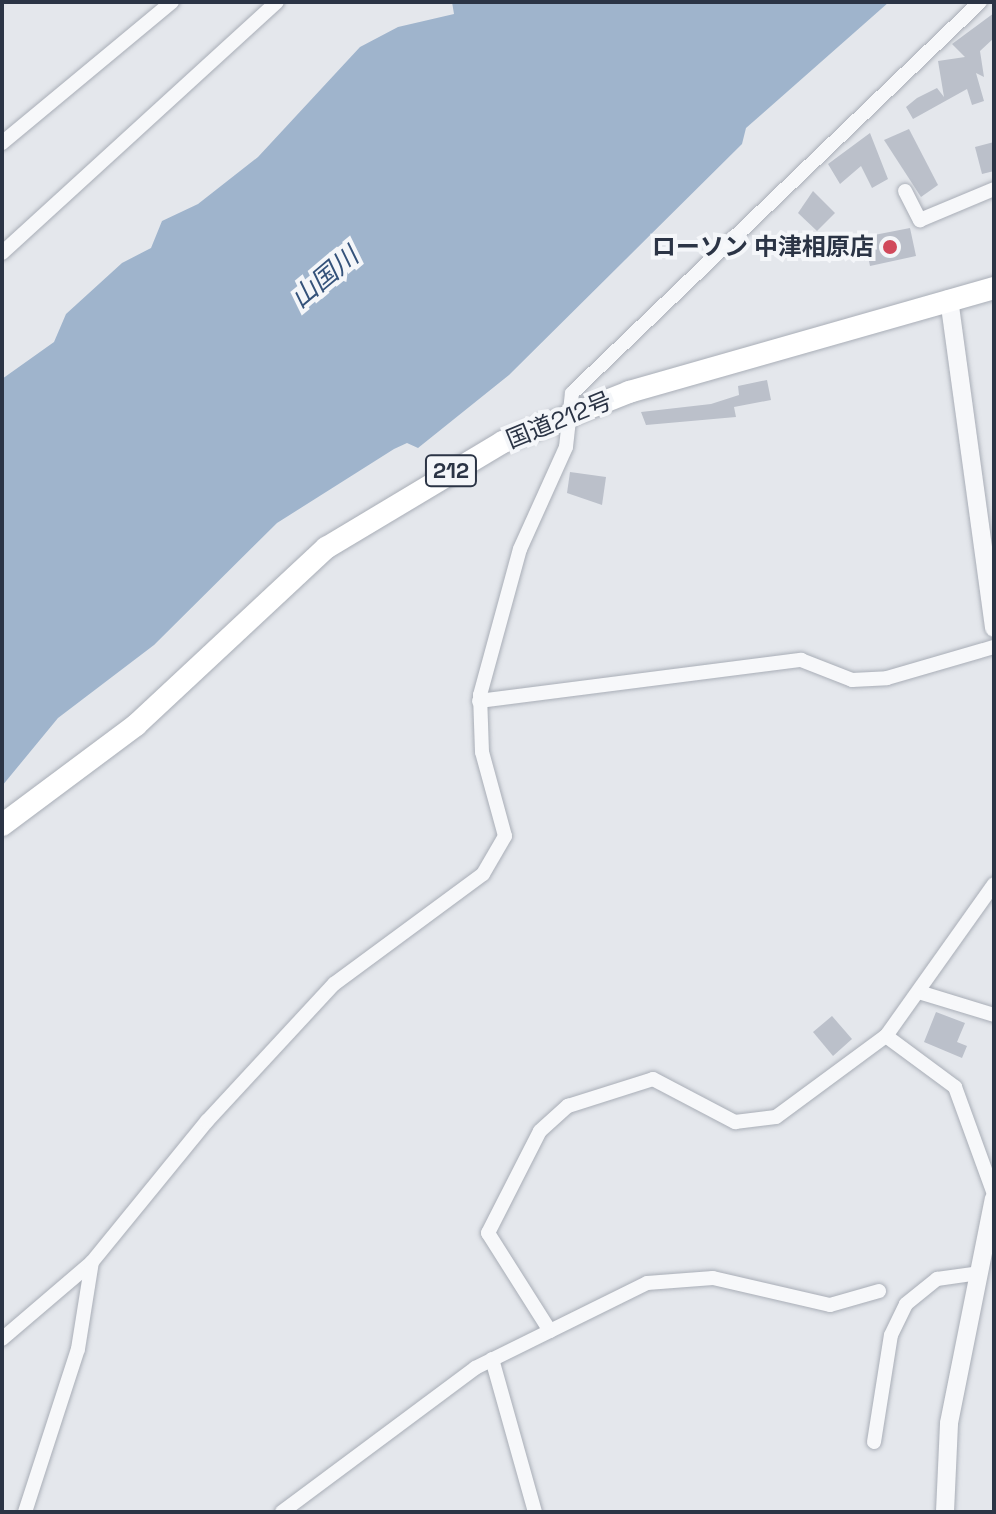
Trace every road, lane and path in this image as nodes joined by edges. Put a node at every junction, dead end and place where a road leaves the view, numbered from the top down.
1 (172, 2) edge
2 (277, 2) edge
3 (980, 2) edge
4 (2, 143) edge
5 (994, 189) edge
6 (905, 191) dead end
7 (2, 253) edge
8 (994, 288) edge
9 (949, 299) junction
10 (567, 412) junction
11 (994, 628) edge
12 (994, 647) edge
13 (479, 701) junction
14 (2, 825) edge
15 (994, 884) edge
16 (922, 993) junction
17 (994, 1015) edge
18 (886, 1036) junction
19 (994, 1196) edge
20 (92, 1262) junction
21 (979, 1273) junction
22 (879, 1291) dead end
23 (550, 1331) junction
24 (2, 1339) edge
25 (492, 1359) junction
26 (874, 1442) dead end
27 (25, 1512) edge
28 (282, 1512) edge
29 (535, 1512) edge
30 (945, 1512) edge

1 - 4 street
2 - 7 street
3 - 10 street
5 - 6 street
8 - 9 highway, 国道212号 / 212
9 - 10 highway, 国道212号 / 212
9 - 11 street
10 - 13 street
10 - 14 highway, 国道212号 / 212
12 - 13 street
13 - 20 street
15 - 16 street
16 - 17 street
16 - 18 street
18 - 19 street
18 - 23 street
19 - 21 street
20 - 24 street
20 - 27 street
21 - 26 street
21 - 30 street
22 - 23 street
23 - 25 street
25 - 28 street
25 - 29 street

